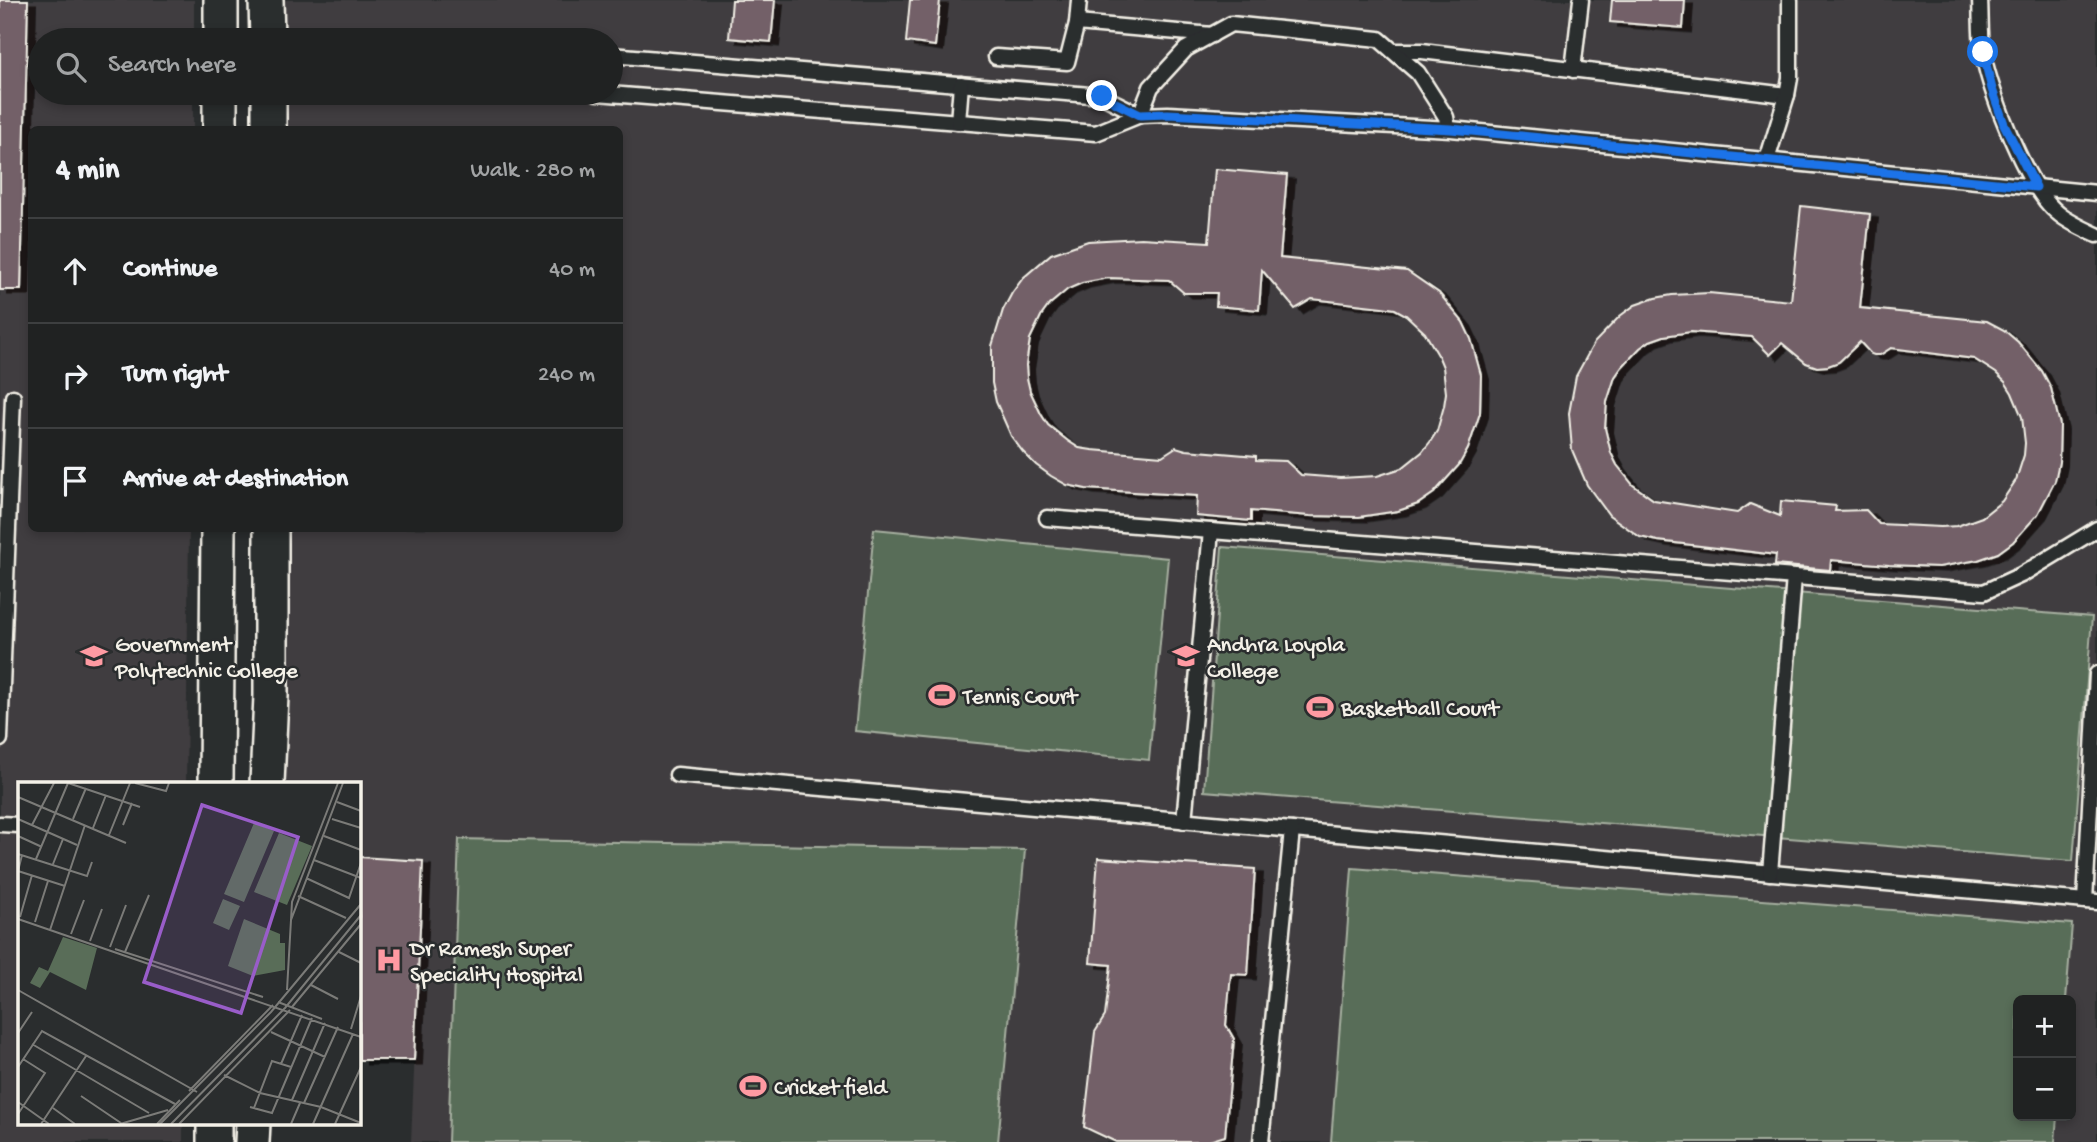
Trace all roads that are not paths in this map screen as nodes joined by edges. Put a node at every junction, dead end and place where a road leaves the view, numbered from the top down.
1 (221, 0) edge
2 (266, 0) edge
3 (1079, 0) edge
4 (1581, 0) edge
5 (1790, 0) edge
6 (1980, 0) edge
7 (1077, 23) junction
8 (221, 28) edge
9 (267, 28) edge
10 (1212, 34) junction
11 (1393, 51) junction
12 (623, 56) edge
13 (996, 57) dead end
14 (1573, 69) junction
15 (961, 84) junction
16 (623, 95) edge
17 (1787, 96) junction
18 (220, 105) edge
19 (269, 105) edge
20 (1140, 115) junction
21 (958, 122) junction
22 (220, 126) edge
23 (269, 126) edge
24 (1448, 128) junction
25 (1766, 160) junction
26 (2036, 187) junction
27 (2097, 193) edge
28 (2097, 234) edge
29 (13, 397) dead end
30 (1047, 518) dead end
31 (2097, 529) edge
32 (1211, 531) junction
33 (218, 532) edge
34 (271, 532) edge
35 (1794, 577) junction
36 (2097, 674) edge
37 (0, 739) edge
38 (677, 775) dead end
39 (216, 782) edge
40 (267, 782) edge
41 (1184, 821) junction
42 (0, 824) edge
43 (18, 825) edge
44 (1292, 830) junction
45 (1770, 873) junction
46 (2091, 902) edge
47 (214, 1124) edge
48 (253, 1124) edge
49 (214, 1142) edge
50 (252, 1142) edge
51 (1261, 1142) edge

1 - 8 street
2 - 9 street
3 - 7 lane
4 - 14 lane
5 - 17 lane
6 - 26 lane
7 - 10 lane
7 - 13 lane
10 - 11 lane
10 - 20 lane
11 - 14 lane
11 - 24 lane
12 - 15 lane
14 - 17 lane
15 - 20 lane
15 - 21 lane
16 - 21 lane
17 - 25 lane
18 - 22 street
19 - 23 street
20 - 21 lane
20 - 24 lane
24 - 25 lane
25 - 26 lane
26 - 27 lane
26 - 28 lane
29 - 37 lane
30 - 32 lane
31 - 35 lane
32 - 35 lane
32 - 41 lane
33 - 39 street
34 - 40 street
35 - 45 lane
36 - 46 lane
38 - 41 lane
41 - 44 lane
42 - 43 lane
44 - 45 lane
44 - 51 lane
45 - 46 lane
47 - 49 street
48 - 50 street

